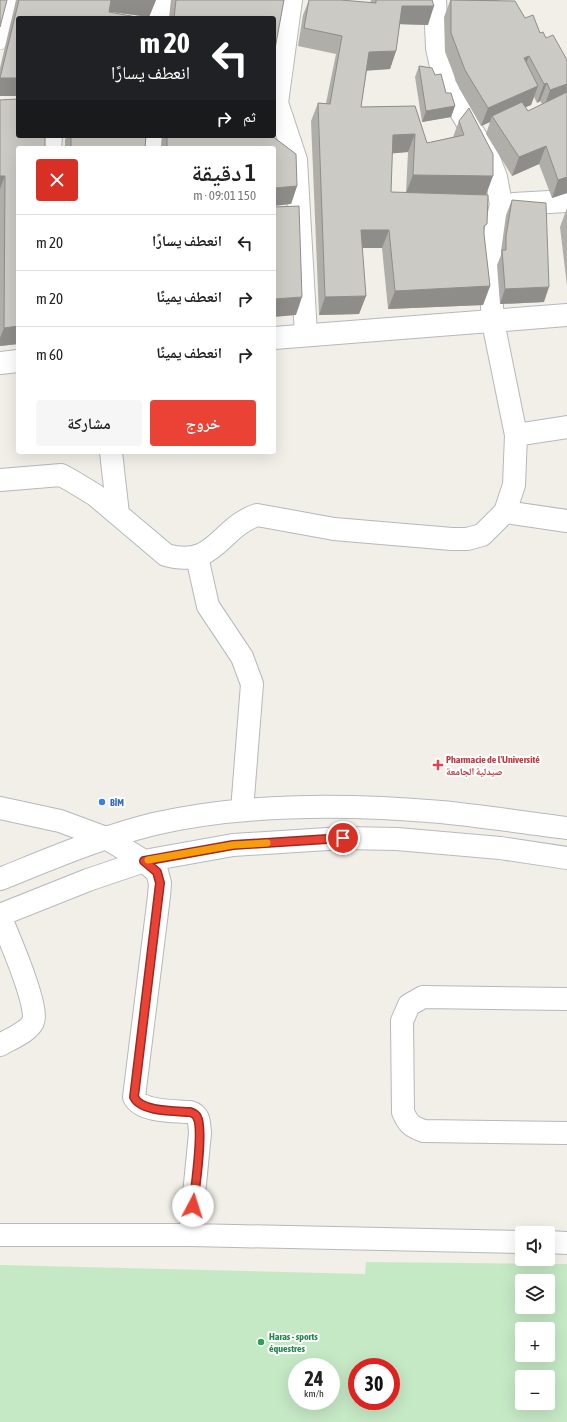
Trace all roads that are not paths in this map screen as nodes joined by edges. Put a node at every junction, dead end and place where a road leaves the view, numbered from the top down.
1 (11, 0) edge
2 (160, 0) edge
3 (291, 0) edge
4 (435, 0) edge
5 (159, 16) edge
6 (0, 43) edge
7 (271, 144) edge
8 (274, 146) edge
9 (276, 147) edge
10 (296, 160) junction
11 (567, 201) edge
12 (478, 204) edge
13 (501, 204) junction
14 (567, 315) edge
15 (492, 322) junction
16 (306, 335) junction
17 (276, 338) edge
18 (16, 361) edge
19 (0, 363) edge
20 (567, 428) edge
21 (516, 435) junction
22 (111, 454) edge
23 (0, 480) edge
24 (505, 512) junction
25 (118, 514) junction
26 (567, 521) edge
27 (197, 557) junction
28 (0, 808) edge
29 (242, 810) junction
30 (567, 828) edge
31 (106, 838) junction
32 (567, 858) edge
33 (144, 861) junction
34 (0, 879) edge
35 (0, 916) edge
36 (567, 999) edge
37 (0, 1045) edge
38 (567, 1134) edge
39 (0, 1235) edge
40 (190, 1235) junction
41 (515, 1242) edge
42 (555, 1242) edge
43 (567, 1243) edge

1 - 6 lane
2 - 5 street
3 - 10 street
4 - 13 street
7 - 8 street
9 - 10 street
10 - 16 street
11 - 13 street
12 - 13 street
13 - 15 street
14 - 15 street
15 - 16 street
15 - 21 street
16 - 17 street
18 - 19 street
20 - 21 street
21 - 24 street
22 - 25 street
23 - 25 street
24 - 26 street
24 - 27 street
25 - 27 street
27 - 29 street
28 - 31 street
29 - 30 street
29 - 31 street
31 - 33 street
31 - 34 street
32 - 33 street
33 - 35 street
33 - 40 street
35 - 37 street
36 - 38 street
39 - 40 street
40 - 41 street
42 - 43 street

